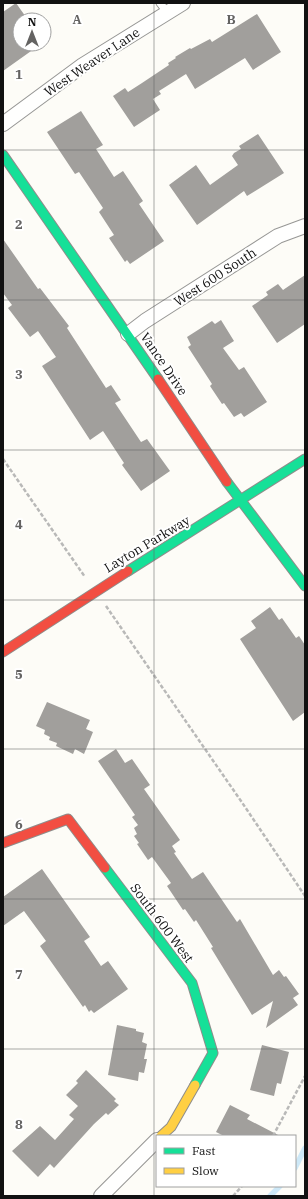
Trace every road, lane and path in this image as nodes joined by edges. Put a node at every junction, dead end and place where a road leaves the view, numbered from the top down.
1 (183, 3) edge
2 (163, 7) edge
3 (3, 124) edge
4 (3, 155) edge
5 (305, 226) edge
6 (128, 334) junction
7 (3, 459) edge
8 (305, 459) edge
9 (240, 501) junction
10 (82, 573) dead end
11 (305, 586) edge
12 (117, 621) dead end
13 (3, 652) edge
14 (3, 843) edge
15 (305, 896) edge
16 (305, 1076) edge
17 (162, 1135) edge
18 (274, 1135) edge
19 (156, 1141) edge
20 (241, 1187) edge
21 (101, 1196) edge
22 (233, 1196) edge

1 - 2 street, West Weaver Lane
2 - 3 street, West Weaver Lane
4 - 6 street, Vance Drive
5 - 6 street, West 600 South
6 - 9 street, Vance Drive
7 - 10 path
8 - 9 street, Layton Parkway
9 - 11 street, Vance Drive
9 - 13 street, Layton Parkway
12 - 15 path
14 - 17 street, South 600 West
16 - 18 path
19 - 21 street
20 - 22 path

